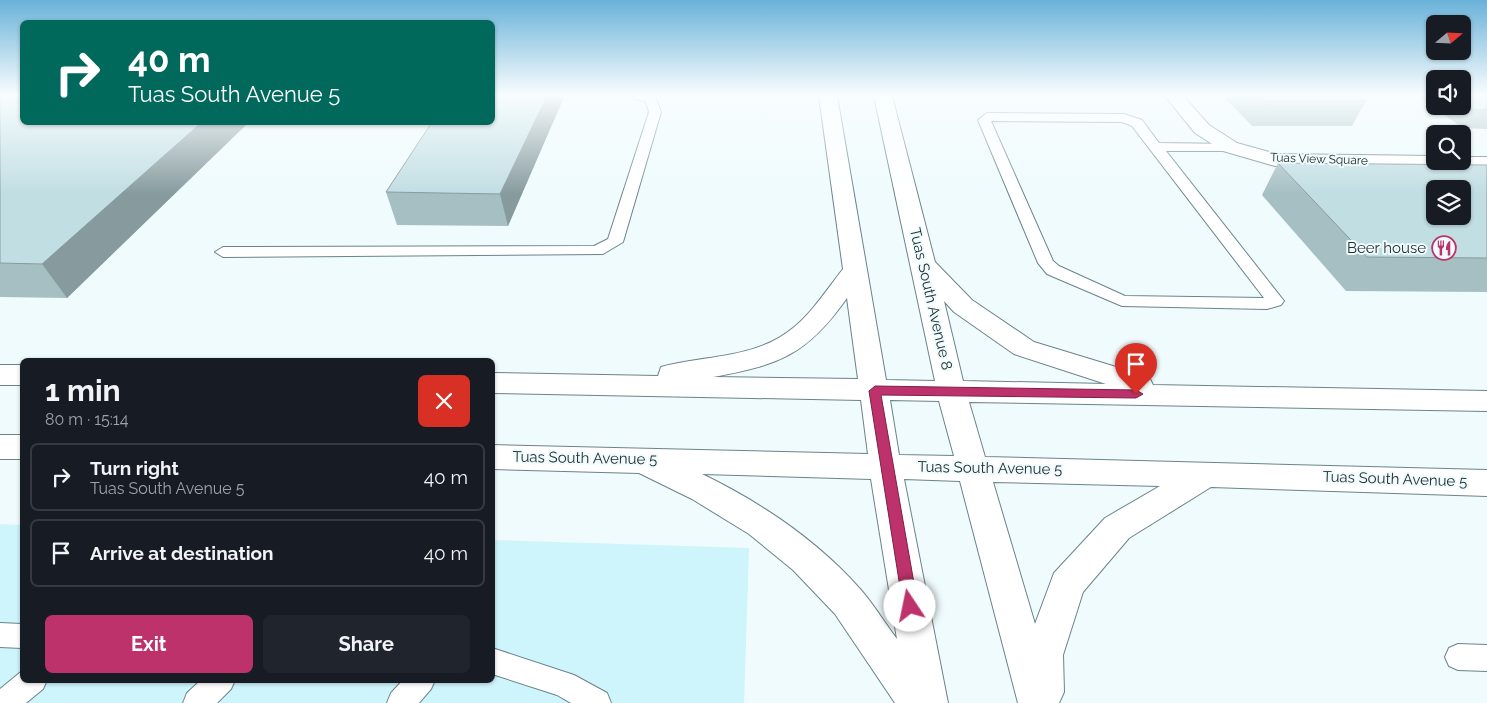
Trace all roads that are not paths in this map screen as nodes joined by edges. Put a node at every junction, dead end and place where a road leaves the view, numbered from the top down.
1 (650, 129) edge
2 (833, 129) edge
3 (891, 129) edge
4 (988, 129) edge
5 (1142, 129) edge
6 (1202, 129) edge
7 (1156, 146) junction
8 (1230, 147) junction
9 (1487, 163) edge
10 (223, 252) dead end
11 (923, 264) junction
12 (854, 271) junction
13 (0, 375) edge
14 (20, 375) edge
15 (495, 383) edge
16 (606, 384) junction
17 (951, 390) junction
18 (875, 391) junction
19 (1175, 395) junction
20 (1487, 401) edge
21 (0, 447) edge
22 (20, 447) edge
23 (495, 457) edge
24 (641, 460) junction
25 (887, 465) junction
26 (974, 469) junction
27 (1206, 474) junction
28 (1487, 483) edge
29 (0, 635) edge
30 (20, 636) edge
31 (1458, 657) dead end
32 (1487, 658) edge
33 (495, 662) edge
34 (29, 683) edge
35 (218, 683) edge
36 (418, 683) edge
37 (5, 703) edge
38 (197, 703) edge
39 (401, 703) edge
40 (597, 703) edge
41 (919, 703) edge
42 (928, 703) edge
43 (1038, 703) edge
44 (1044, 703) edge

1 - 10 lane
2 - 12 main road
3 - 11 main road, Tuas South Avenue 8
4 - 7 lane
5 - 7 lane
6 - 8 main road, Tuas View Square
7 - 8 lane
8 - 9 main road, Tuas View Square
11 - 17 main road, Tuas South Avenue 8
11 - 19 main road
12 - 16 main road
12 - 18 main road
13 - 14 main road
15 - 16 main road
16 - 18 main road
17 - 18 main road
17 - 19 main road
17 - 26 main road, Tuas South Avenue 8
18 - 25 main road
19 - 20 main road
21 - 22 main road
23 - 24 main road, Tuas South Avenue 5
24 - 25 main road, Tuas South Avenue 5
24 - 41 main road
25 - 26 main road, Tuas South Avenue 5
25 - 42 main road
26 - 27 main road, Tuas South Avenue 5
26 - 43 main road, Tuas South Avenue 8
27 - 28 main road, Tuas South Avenue 5
27 - 44 main road
29 - 30 lane
31 - 32 lane
33 - 40 lane
34 - 37 lane
35 - 38 lane
36 - 39 lane

